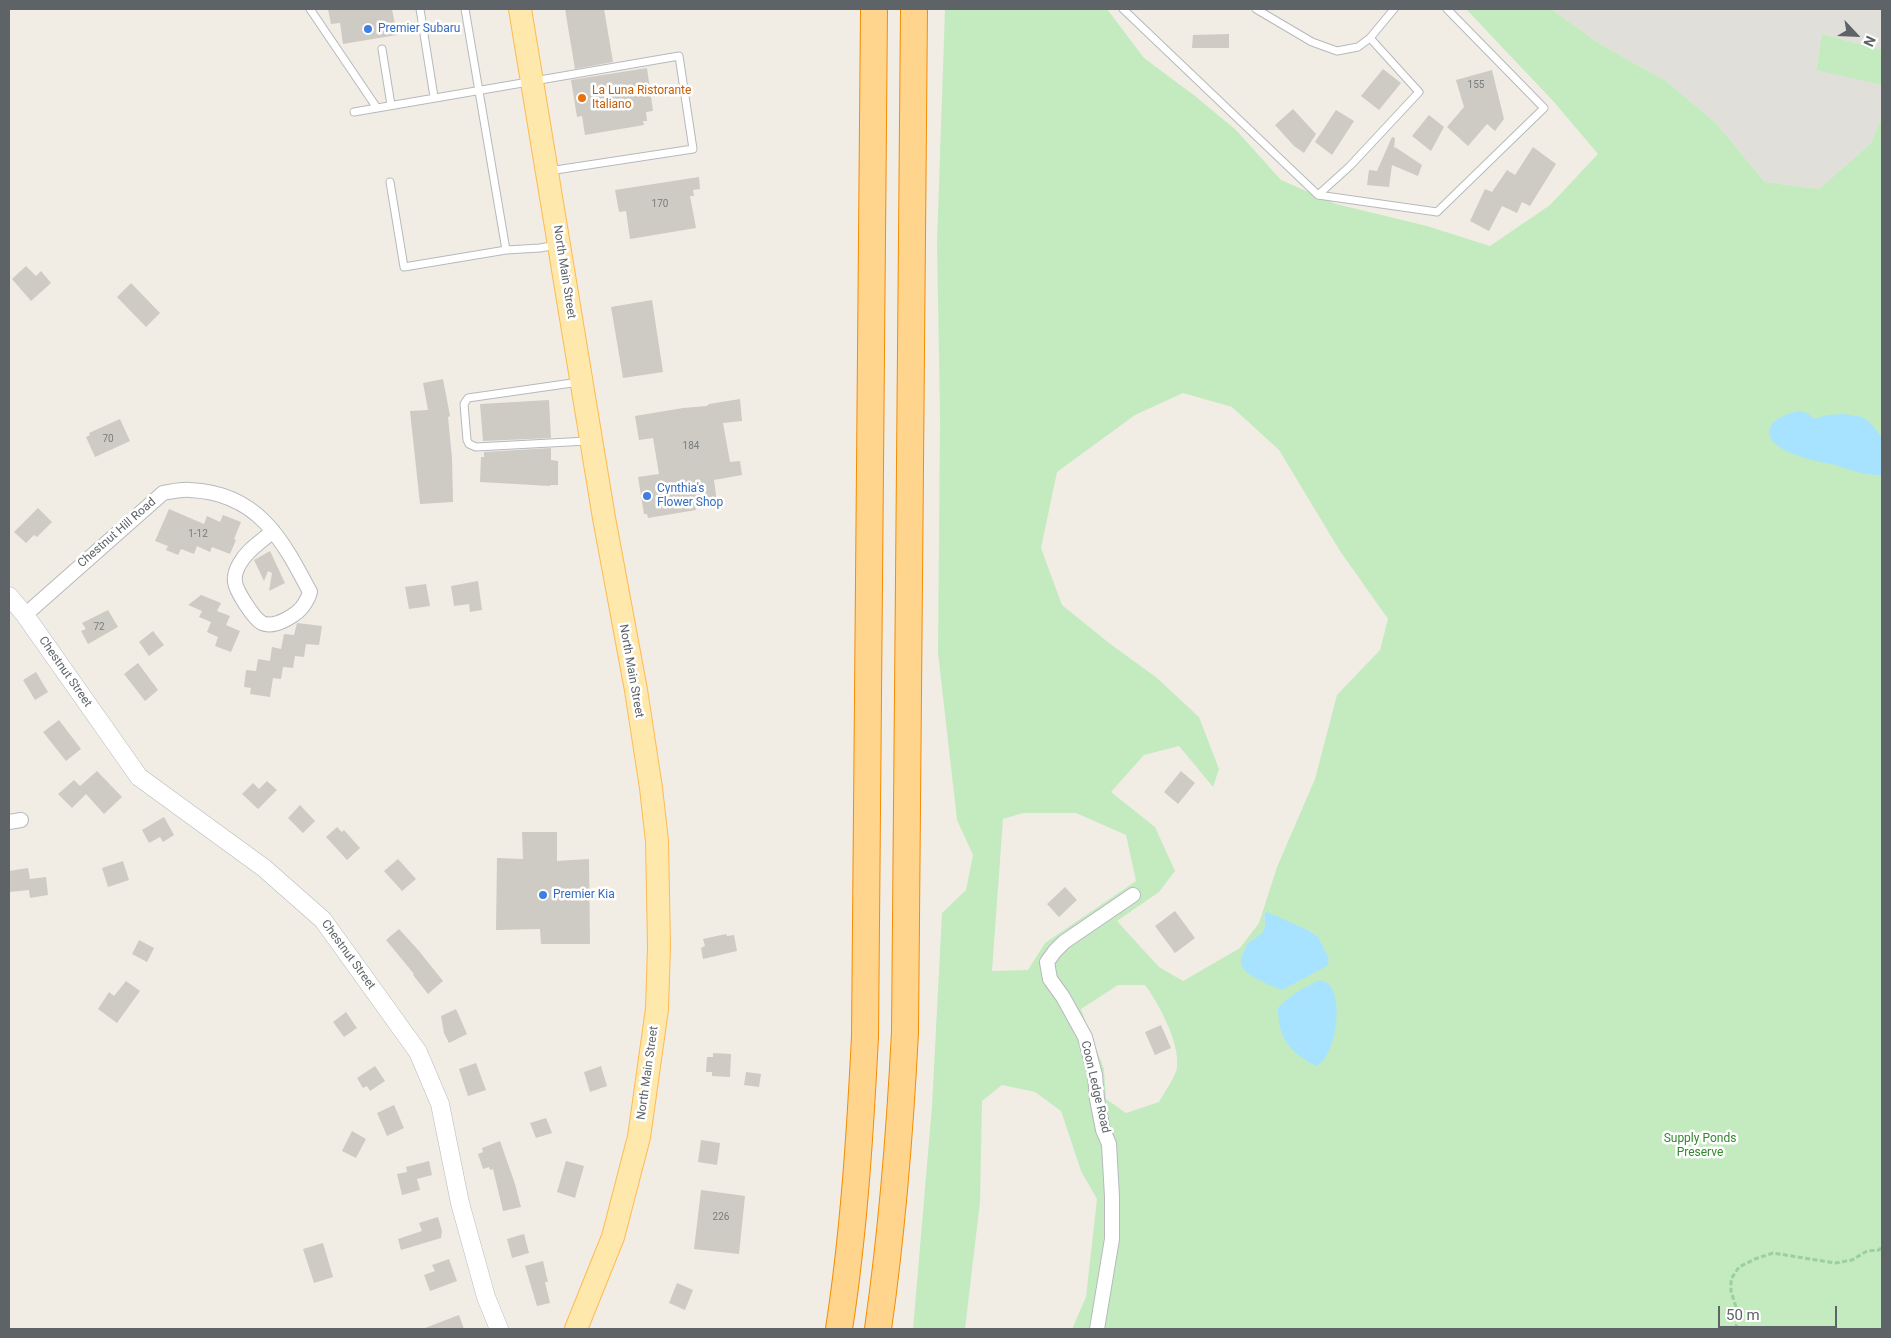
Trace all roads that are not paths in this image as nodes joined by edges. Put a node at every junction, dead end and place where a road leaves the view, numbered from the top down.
1 (310, 9) edge
2 (420, 9) edge
3 (465, 9) edge
4 (520, 9) edge
5 (874, 9) edge
6 (914, 9) edge
7 (1123, 9) edge
8 (1256, 9) edge
9 (1394, 9) edge
10 (1447, 9) edge
11 (1370, 38) junction
12 (382, 49) dead end
13 (530, 80) junction
14 (478, 90) junction
15 (434, 98) junction
16 (391, 105) junction
17 (377, 108) junction
18 (354, 112) dead end
19 (546, 171) junction
20 (390, 182) dead end
21 (1318, 195) junction
22 (560, 244) junction
23 (506, 250) junction
24 (581, 382) junction
25 (591, 441) junction
26 (273, 531) junction
27 (9, 596) edge
28 (25, 615) junction
29 (1133, 895) dead end
30 (498, 1329) edge
31 (576, 1329) edge
32 (839, 1329) edge
33 (878, 1329) edge
34 (1097, 1329) edge

1 - 17 lane
2 - 15 lane
3 - 14 lane
4 - 13 main road, North Main Street
5 - 32 highway
6 - 33 highway
7 - 21 lane
8 - 11 lane
9 - 11 lane
10 - 21 lane
11 - 21 lane
12 - 16 lane
13 - 14 lane
13 - 19 main road, North Main Street
13 - 19 lane
14 - 15 lane
14 - 23 lane
15 - 16 lane
16 - 17 lane
17 - 18 lane
19 - 22 main road, North Main Street
20 - 23 lane
22 - 23 lane
22 - 24 main road, North Main Street
24 - 25 main road, North Main Street
24 - 25 lane
25 - 31 main road, North Main Street
26 - 26 street, Chestnut Hill Road
26 - 28 street, Chestnut Hill Road
27 - 28 street, Chestnut Street
28 - 30 street, Chestnut Street
29 - 34 street, Coon Ledge Road

